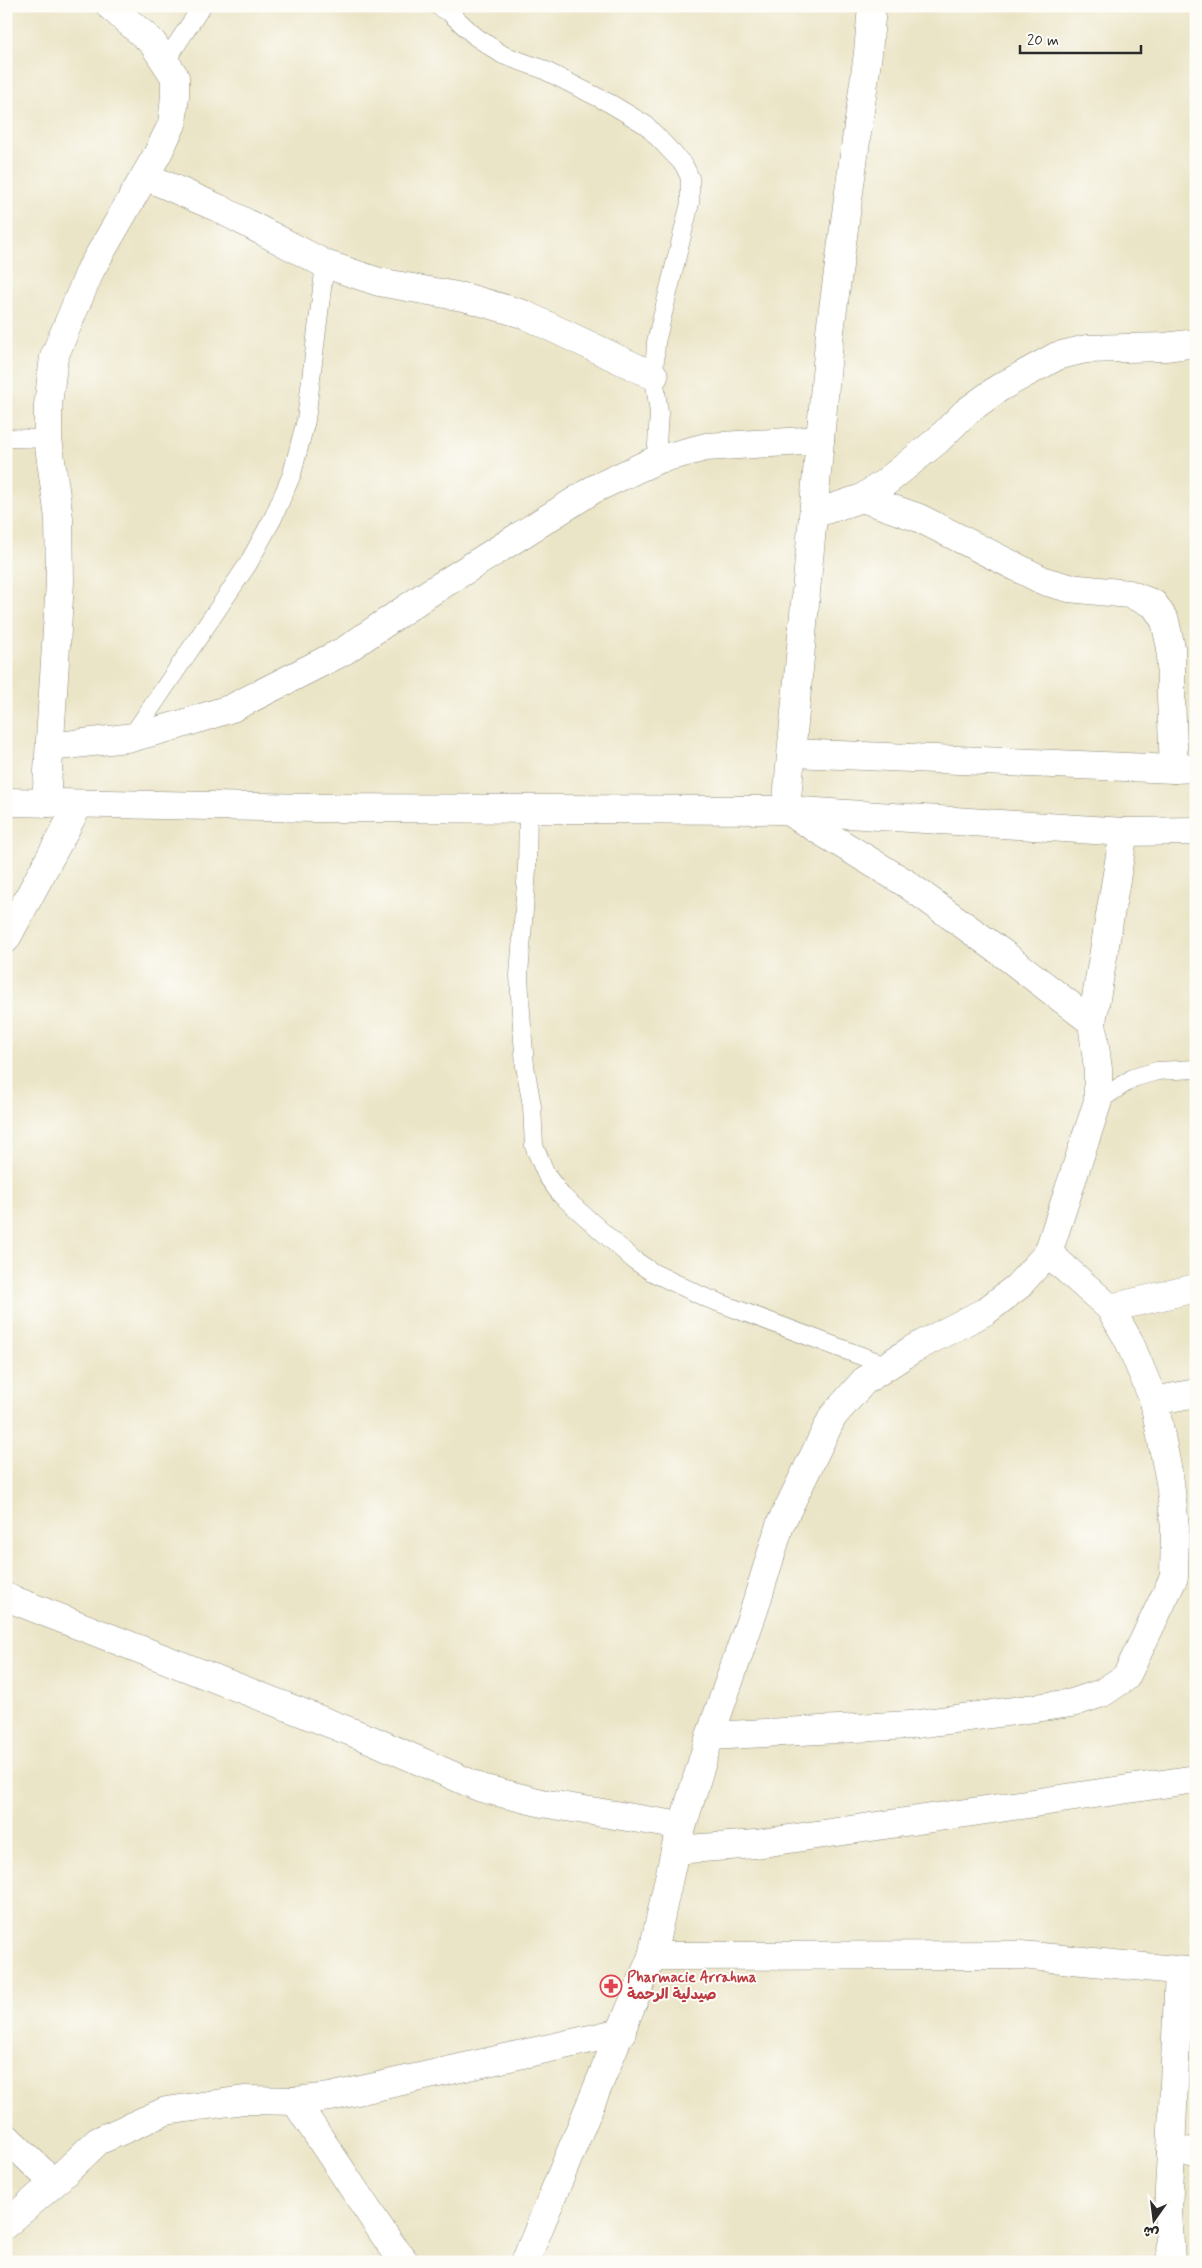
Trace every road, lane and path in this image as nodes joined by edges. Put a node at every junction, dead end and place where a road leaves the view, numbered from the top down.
1 (110, 6) edge
2 (202, 6) edge
3 (438, 6) edge
4 (872, 6) edge
5 (165, 62) junction
6 (145, 176) junction
7 (325, 264) junction
8 (1196, 343) edge
9 (654, 376) junction
10 (6, 438) edge
11 (48, 439) junction
12 (820, 440) junction
13 (656, 460) junction
14 (862, 498) junction
15 (814, 514) junction
16 (134, 737) junction
17 (50, 747) junction
18 (792, 753) junction
19 (1185, 768) edge
20 (6, 802) edge
21 (46, 804) junction
22 (80, 804) junction
23 (528, 809) junction
24 (786, 810) junction
25 (1196, 831) edge
26 (1124, 832) junction
27 (6, 939) edge
28 (1092, 1022) junction
29 (1196, 1069) edge
30 (1098, 1101) junction
31 (1048, 1253) junction
32 (1196, 1288) edge
33 (1110, 1308) junction
34 (888, 1366) junction
35 (1196, 1393) edge
36 (1154, 1401) junction
37 (1185, 1574) edge
38 (6, 1597) edge
39 (710, 1736) junction
40 (1196, 1778) edge
41 (678, 1838) junction
42 (652, 1956) junction
43 (1188, 1972) edge
44 (622, 2032) junction
45 (295, 2101) junction
46 (6, 2137) edge
47 (1183, 2151) edge
48 (54, 2183) junction
49 (6, 2224) edge
50 (405, 2262) edge
51 (525, 2262) edge
52 (1171, 2262) edge

1 - 5 street
2 - 5 lane
3 - 9 lane
4 - 12 street
5 - 6 street
6 - 7 street
6 - 11 street
7 - 9 street
7 - 16 lane
8 - 14 street
9 - 13 lane
10 - 11 lane
11 - 17 street
12 - 13 street
12 - 15 street
13 - 16 street
14 - 15 street
14 - 19 street
15 - 18 street
16 - 17 street
17 - 21 street
18 - 19 street
18 - 24 street
20 - 21 street
21 - 22 street
22 - 23 street
22 - 27 street
23 - 24 street
23 - 34 lane
24 - 26 street
24 - 28 street
25 - 26 street
26 - 28 street
28 - 30 street
29 - 30 lane
30 - 31 street
31 - 33 street
31 - 34 street
32 - 33 street
33 - 36 street
34 - 39 street
35 - 36 street
36 - 37 street
37 - 39 street
38 - 41 street
39 - 41 street
40 - 41 street
41 - 42 street
42 - 43 street
42 - 44 street
43 - 47 street
44 - 45 street
44 - 51 street
45 - 48 street
45 - 50 street
46 - 48 street
47 - 52 street
48 - 49 street

